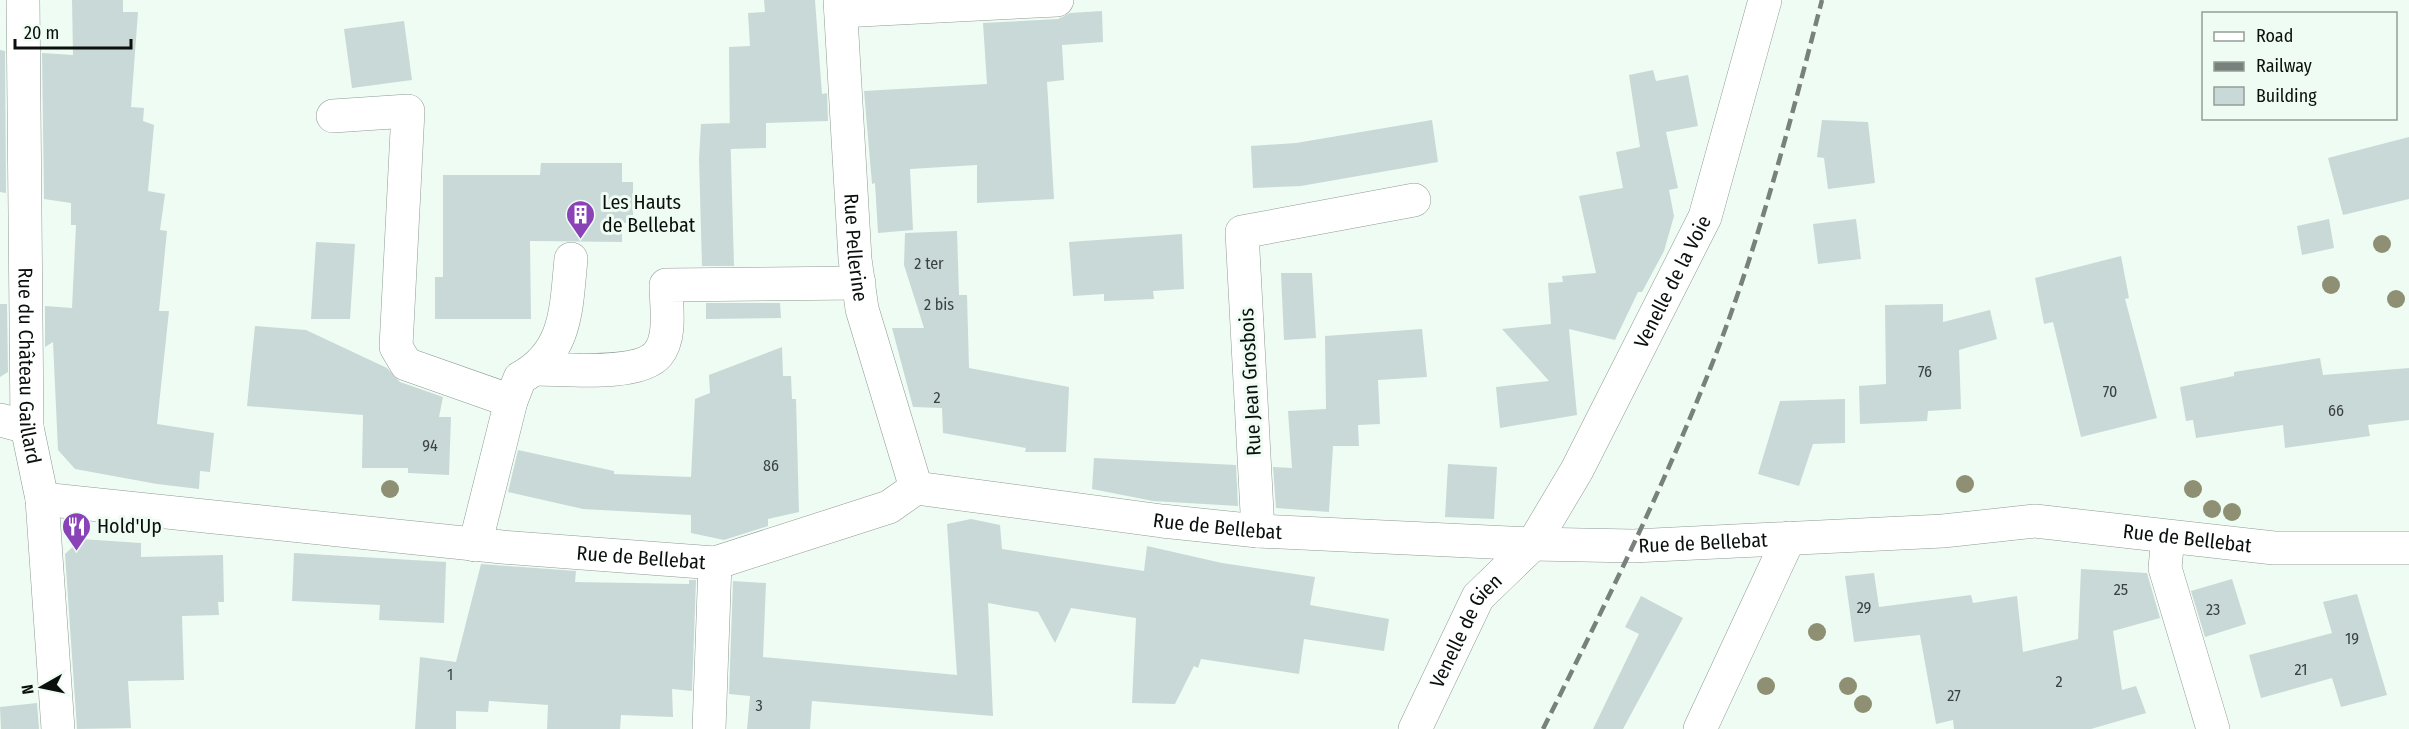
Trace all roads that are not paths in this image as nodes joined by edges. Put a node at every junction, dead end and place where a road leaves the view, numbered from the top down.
1 (1057, 0) edge
2 (1765, 0) edge
3 (840, 6) edge
4 (16, 17) edge
5 (333, 116) dead end
6 (1414, 200) dead end
7 (571, 259) dead end
8 (859, 284) junction
9 (536, 369) junction
10 (511, 401) junction
11 (14, 423) edge
12 (916, 488) junction
13 (42, 499) junction
14 (1258, 531) junction
15 (2168, 537) junction
16 (1789, 538) junction
17 (1533, 544) junction
18 (475, 545) junction
19 (2409, 548) edge
20 (715, 563) junction
21 (57, 729) edge
22 (709, 729) edge
23 (1415, 729) edge
24 (1700, 729) edge
25 (2213, 729) edge

1 - 3 street
2 - 17 street, Venelle de la Voie
3 - 8 street, Rue Pellerine
4 - 11 street, Rue du Château Gaillard
5 - 10 street
6 - 14 street, Rue Jean Grosbois
7 - 9 street
8 - 9 street
8 - 12 street, Rue Pellerine
9 - 10 street
10 - 18 street
11 - 13 street, Rue du Château Gaillard
12 - 14 street, Rue de Bellebat
12 - 20 street, Rue de Bellebat
13 - 18 street, Rue de Bellebat
13 - 21 street, Rue du Château Gaillard
14 - 17 street, Rue de Bellebat
15 - 16 street, Rue de Bellebat
15 - 19 street, Rue de Bellebat
15 - 25 street
16 - 17 street, Rue de Bellebat
16 - 24 street
17 - 23 street, Venelle de Gien
18 - 20 street, Rue de Bellebat
20 - 22 street

